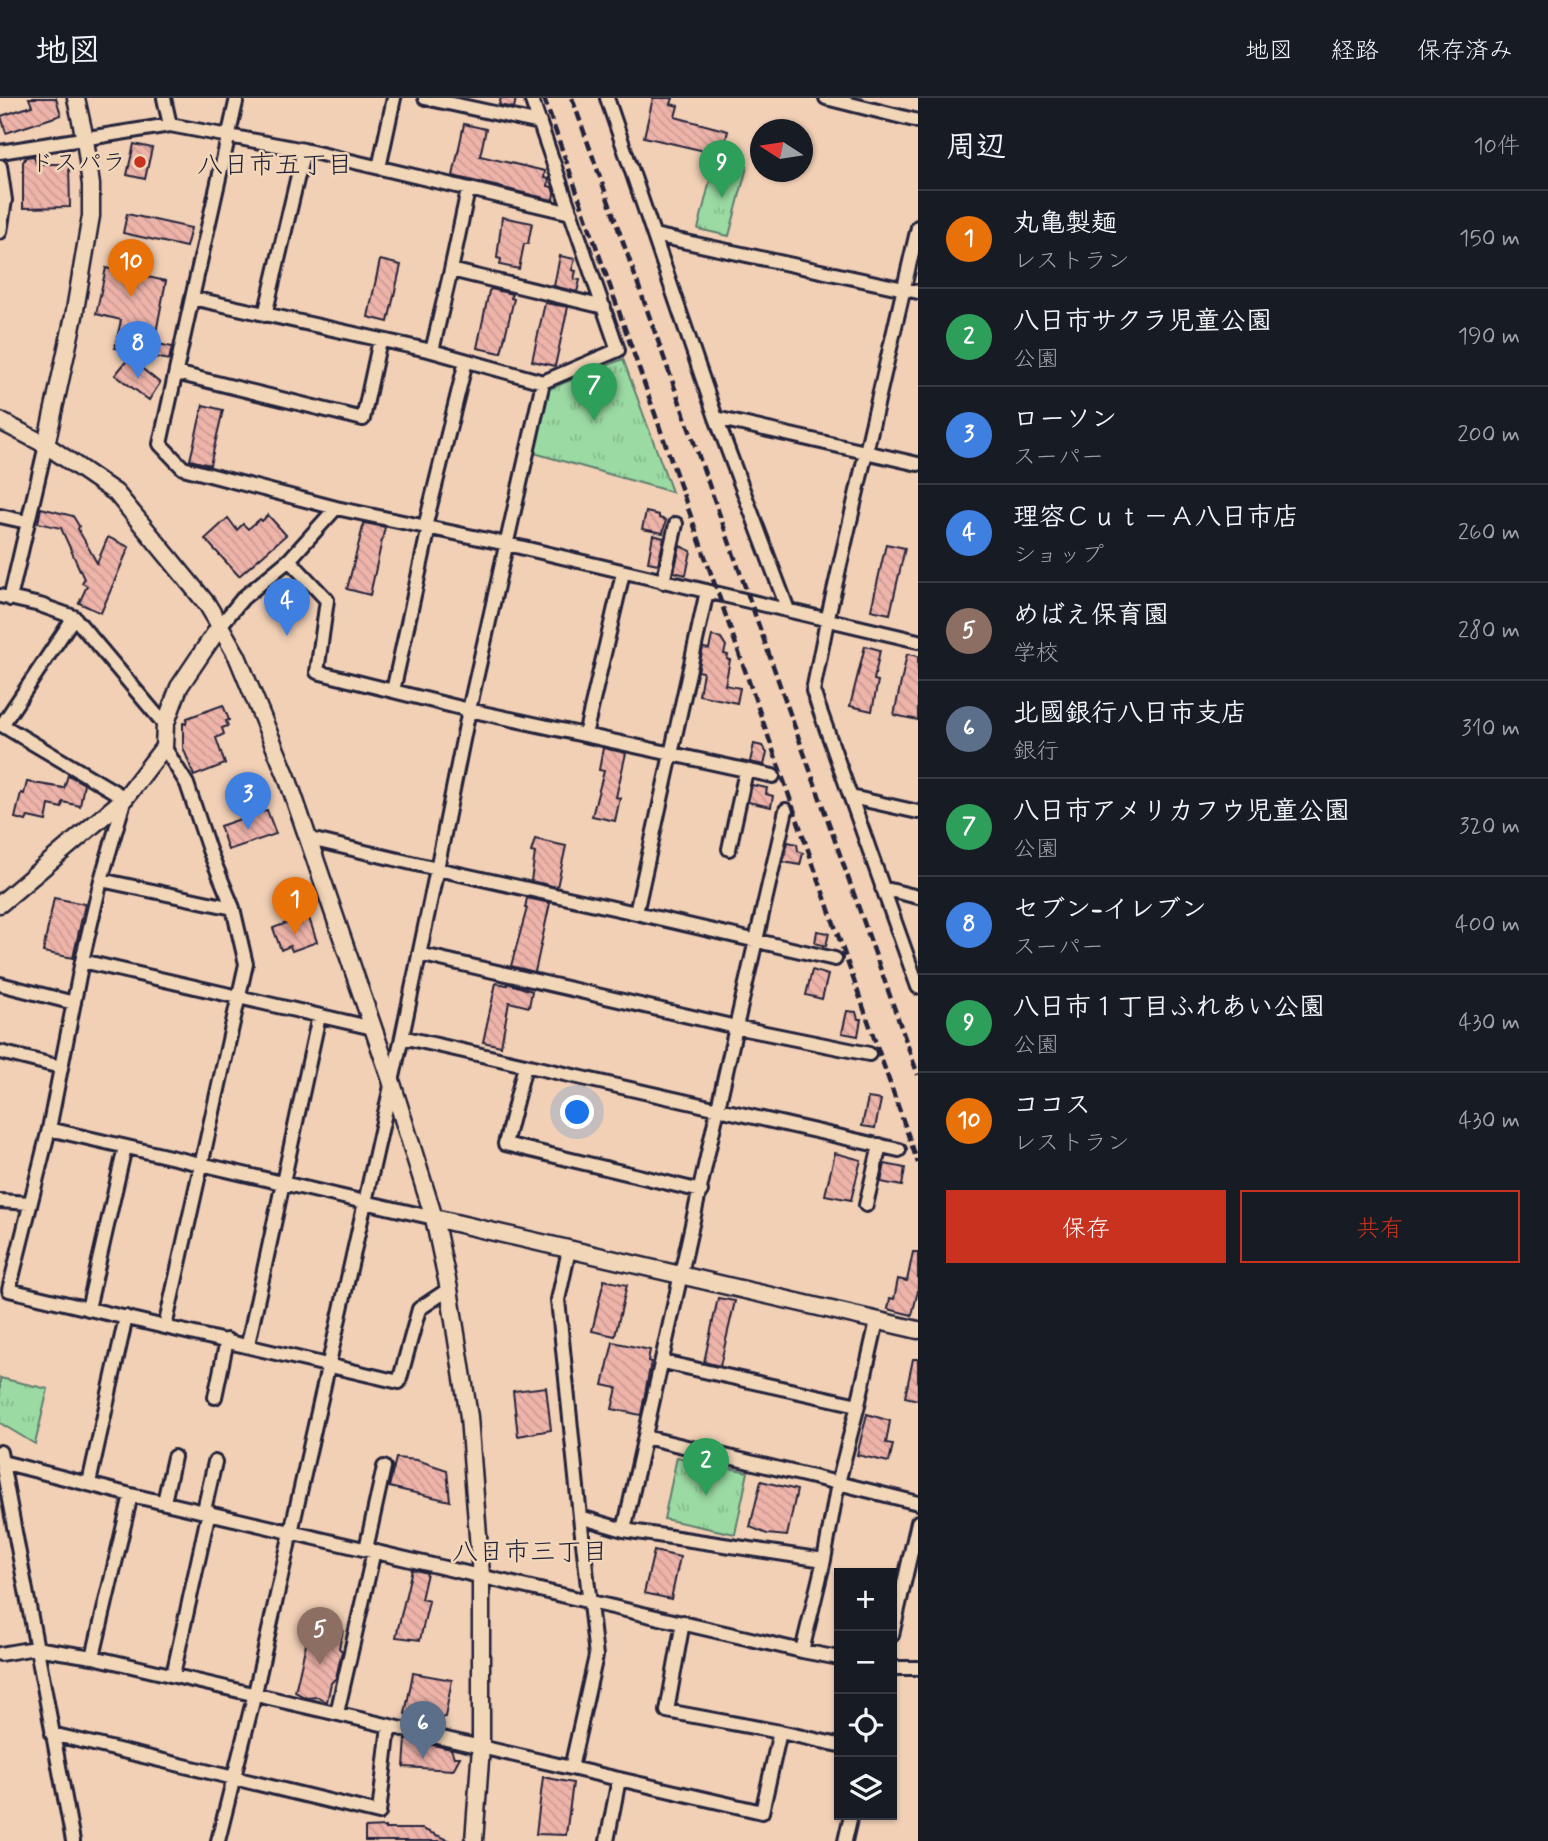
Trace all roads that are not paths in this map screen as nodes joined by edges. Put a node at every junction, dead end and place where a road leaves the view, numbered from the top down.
1 (76, 98) edge
2 (164, 98) edge
3 (237, 98) edge
4 (394, 98) edge
5 (425, 98) edge
6 (531, 98) edge
7 (607, 98) edge
8 (826, 98) edge
9 (918, 121) edge
10 (540, 123) junction
11 (170, 125) junction
12 (229, 135) junction
13 (85, 139) junction
14 (304, 150) junction
15 (0, 152) edge
16 (0, 166) edge
17 (379, 168) junction
18 (468, 190) junction
19 (571, 213) junction
20 (918, 227) edge
21 (0, 232) edge
22 (654, 235) junction
23 (451, 270) junction
24 (904, 288) junction
25 (918, 292) edge
26 (192, 298) junction
27 (604, 307) junction
28 (265, 315) junction
29 (380, 340) junction
30 (432, 351) junction
31 (466, 361) junction
32 (176, 373) junction
33 (543, 382) junction
34 (716, 418) junction
35 (0, 421) edge
36 (46, 445) junction
37 (866, 452) junction
38 (918, 464) edge
39 (336, 508) junction
40 (0, 516) edge
41 (27, 522) junction
42 (676, 524) dead end
43 (427, 527) junction
44 (507, 544) junction
45 (289, 560) junction
46 (623, 573) junction
47 (663, 582) junction
48 (707, 591) junction
49 (5, 598) edge
50 (788, 610) junction
51 (74, 617) junction
52 (827, 621) junction
53 (220, 626) junction
54 (918, 641) edge
55 (393, 691) junction
56 (469, 710) junction
57 (165, 724) junction
58 (1, 725) edge
59 (585, 736) junction
60 (164, 747) junction
61 (671, 754) junction
62 (746, 771) junction
63 (773, 776) dead end
64 (851, 797) junction
65 (125, 798) junction
66 (786, 810) dead end
67 (918, 812) edge
68 (310, 839) junction
69 (729, 849) dead end
70 (437, 869) junction
71 (102, 880) junction
72 (882, 888) junction
73 (918, 897) edge
74 (0, 905) edge
75 (233, 908) junction
76 (636, 913) junction
77 (755, 942) junction
78 (419, 954) junction
79 (835, 960) dead end
80 (82, 961) junction
81 (0, 984) edge
82 (918, 986) edge
83 (239, 996) junction
84 (74, 1003) junction
85 (320, 1016) junction
86 (736, 1027) junction
87 (373, 1028) junction
88 (402, 1037) junction
89 (0, 1052) edge
90 (869, 1054) dead end
91 (525, 1066) junction
92 (61, 1068) junction
93 (391, 1080) junction
94 (717, 1109) junction
95 (49, 1129) junction
96 (880, 1145) junction
97 (125, 1147) junction
98 (899, 1150) dead end
99 (201, 1164) junction
100 (283, 1183) junction
101 (701, 1191) junction
102 (0, 1201) edge
103 (365, 1202) junction
104 (29, 1203) junction
105 (866, 1205) dead end
106 (434, 1218) junction
107 (569, 1250) junction
108 (682, 1275) junction
109 (5, 1289) edge
110 (449, 1289) junction
111 (88, 1309) junction
112 (127, 1317) junction
113 (877, 1321) junction
114 (165, 1326) junction
115 (918, 1330) edge
116 (227, 1340) junction
117 (248, 1345) junction
118 (663, 1362) junction
119 (328, 1364) junction
120 (215, 1397) dead end
121 (858, 1405) junction
122 (645, 1437) junction
123 (1, 1457) edge
124 (174, 1457) dead end
125 (215, 1462) dead end
126 (384, 1467) dead end
127 (89, 1483) junction
128 (838, 1483) junction
129 (131, 1495) junction
130 (164, 1502) junction
131 (918, 1503) edge
132 (207, 1511) junction
133 (580, 1517) junction
134 (918, 1522) edge
135 (291, 1530) junction
136 (624, 1530) junction
137 (370, 1550) junction
138 (824, 1560) junction
139 (481, 1576) junction
140 (589, 1600) junction
141 (683, 1622) junction
142 (893, 1631) edge
143 (35, 1648) junction
144 (802, 1651) junction
145 (0, 1654) edge
146 (93, 1657) junction
147 (834, 1657) edge
148 (897, 1668) edge
149 (918, 1668) edge
150 (173, 1675) junction
151 (255, 1693) junction
152 (337, 1713) junction
153 (389, 1726) junction
154 (780, 1732) junction
155 (52, 1734) junction
156 (834, 1744) edge
157 (481, 1747) junction
158 (570, 1768) junction
159 (234, 1778) junction
160 (619, 1779) junction
161 (850, 1820) edge
162 (73, 1841) edge
163 (218, 1841) edge
164 (474, 1841) edge
165 (607, 1841) edge
166 (845, 1841) edge

1 - 13 street
2 - 11 street
3 - 12 street
4 - 17 street
5 - 10 street
6 - 10 street
7 - 22 street
8 - 9 street
10 - 19 street
11 - 12 street
11 - 13 street
12 - 14 street
12 - 26 street
13 - 15 street
13 - 36 street
14 - 17 street
14 - 28 street
16 - 21 street
17 - 18 street
18 - 19 street
18 - 23 street
19 - 27 street
20 - 24 street
22 - 24 street
22 - 34 street
23 - 27 street
23 - 30 street
24 - 25 street
24 - 37 street
26 - 28 street
26 - 32 street
27 - 33 street
28 - 29 street
29 - 30 street
29 - 32 street
30 - 31 street
31 - 33 street
31 - 43 street
32 - 39 street
33 - 44 street
34 - 37 street
34 - 50 street
35 - 36 street
36 - 41 street
36 - 53 street
37 - 38 street
37 - 52 street
39 - 43 street
39 - 45 street
40 - 41 street
41 - 49 street
42 - 47 street
43 - 44 street
43 - 55 street
44 - 46 street
44 - 56 street
45 - 53 street
45 - 55 street
46 - 47 street
46 - 59 street
47 - 48 street
48 - 50 street
48 - 61 street
49 - 51 street
50 - 52 street
51 - 57 street
51 - 58 street
52 - 54 street
52 - 64 street
53 - 57 street
53 - 68 street
55 - 56 street
56 - 59 street
56 - 70 street
57 - 60 street
58 - 65 street
59 - 61 street
60 - 65 street
60 - 75 street
61 - 62 street
61 - 76 street
62 - 63 street
62 - 69 street
64 - 67 street
64 - 72 street
65 - 71 street
65 - 74 street
66 - 77 street
68 - 70 street
68 - 87 street
70 - 76 street
70 - 78 street
71 - 75 street
71 - 80 street
72 - 73 street
72 - 82 street
75 - 83 street
76 - 77 street
77 - 79 street
77 - 86 street
78 - 86 street
78 - 88 street
80 - 83 street
80 - 84 street
81 - 84 street
83 - 85 street
83 - 99 street
84 - 92 street
85 - 87 street
85 - 100 street
86 - 90 street
86 - 94 street
87 - 93 street
88 - 91 street
88 - 93 street
89 - 92 street
91 - 94 street
91 - 101 street
92 - 95 street
93 - 103 street
93 - 106 street
94 - 96 street
94 - 101 street
95 - 97 street
95 - 104 street
96 - 98 street
96 - 105 street
97 - 99 street
97 - 111 street
99 - 100 street
99 - 114 street
100 - 103 street
100 - 117 street
101 - 108 street
102 - 104 street
103 - 106 street
103 - 119 street
104 - 109 street
106 - 107 street
106 - 110 street
107 - 108 street
107 - 133 street
108 - 113 street
108 - 118 street
109 - 111 street
110 - 119 street
110 - 139 street
111 - 112 street
112 - 114 street
112 - 127 street
113 - 115 street
113 - 121 street
114 - 116 street
116 - 117 street
116 - 120 street
117 - 119 street
118 - 121 street
118 - 122 street
119 - 135 street
121 - 128 street
122 - 128 street
122 - 136 street
123 - 127 street
123 - 143 street
124 - 130 street
125 - 132 street
126 - 137 street
127 - 129 street
128 - 131 street
128 - 138 street
129 - 130 street
129 - 146 street
130 - 132 street
132 - 135 street
132 - 150 street
133 - 136 street
133 - 140 street
134 - 142 street
135 - 137 street
135 - 151 street
136 - 138 street
137 - 139 street
137 - 152 street
138 - 144 street
139 - 140 street
139 - 157 street
140 - 141 street
140 - 158 street
141 - 144 street
141 - 154 street
143 - 145 street
143 - 146 street
143 - 155 street
144 - 147 street
146 - 150 street
148 - 149 street
150 - 151 street
151 - 152 street
151 - 159 street
152 - 153 street
153 - 157 street
153 - 159 street
154 - 156 street
154 - 160 street
155 - 159 street
155 - 162 street
157 - 158 street
157 - 164 street
158 - 160 street
159 - 163 street
160 - 165 street
161 - 166 street

